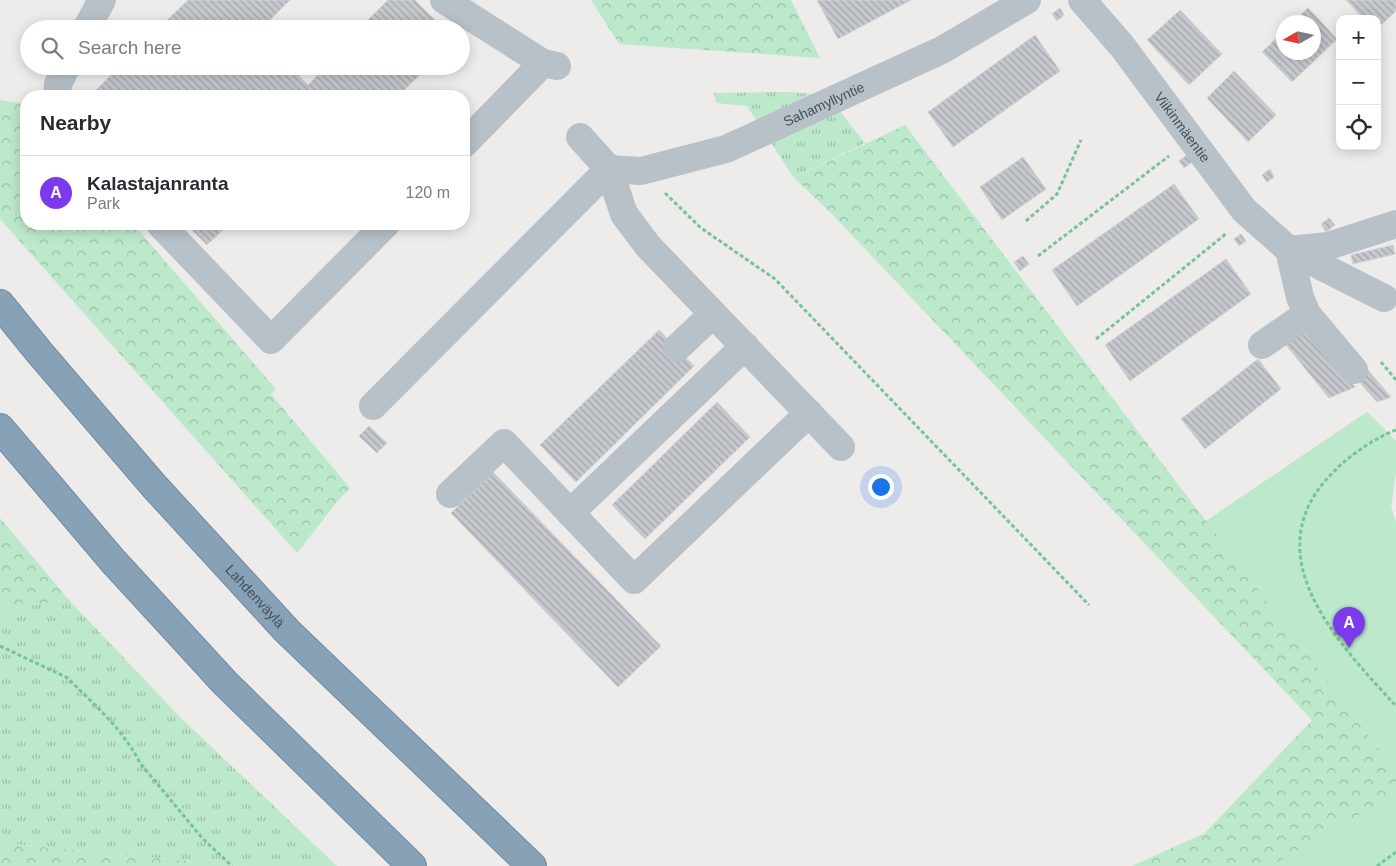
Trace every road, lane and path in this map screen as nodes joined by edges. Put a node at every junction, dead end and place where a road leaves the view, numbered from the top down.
1 (102, 0) edge
2 (444, 0) edge
3 (1028, 0) edge
4 (1082, 0) edge
5 (91, 20) edge
6 (62, 75) edge
7 (58, 90) edge
8 (580, 137) dead end
9 (470, 138) edge
10 (1191, 139) junction
11 (1081, 140) dead end
12 (609, 169) junction
13 (641, 171) junction
14 (1251, 217) junction
15 (1026, 221) dead end
16 (1396, 224) edge
17 (166, 230) edge
18 (380, 230) edge
19 (1289, 250) junction
20 (1038, 256) dead end
21 (1384, 298) dead end
22 (0, 304) edge
23 (713, 314) junction
24 (1307, 314) junction
25 (1096, 339) dead end
26 (1262, 345) dead end
27 (745, 346) junction
28 (677, 348) dead end
29 (1354, 370) dead end
30 (373, 406) dead end
31 (809, 413) junction
32 (0, 428) edge
33 (1396, 430) edge
34 (841, 447) dead end
35 (450, 494) dead end
36 (570, 513) junction
37 (1089, 605) dead end
38 (0, 646) edge
39 (1396, 706) edge
40 (1396, 852) edge
41 (232, 866) edge
42 (412, 866) edge
43 (532, 866) edge
44 (1377, 866) edge

1 - 5 street
2 - 9 street
3 - 13 street, Sahamyllyntie
4 - 10 street, Viikinmäentie
6 - 7 street
8 - 12 street
10 - 14 street, Viikinmäentie
10 - 20 path
11 - 15 path
12 - 13 street, Sahamyllyntie
12 - 23 street
12 - 30 street
13 - 37 path
14 - 19 street, Viikinmäentie
14 - 25 path
16 - 19 street
17 - 18 street
19 - 21 street, Viikinmäentie
19 - 24 street
22 - 43 highway, Lahdenväylä
23 - 27 street
23 - 28 street
24 - 26 street
24 - 29 street
27 - 31 street
27 - 36 street
31 - 34 street
31 - 36 street
32 - 42 highway
33 - 39 path
35 - 36 street
38 - 41 path
40 - 44 path

